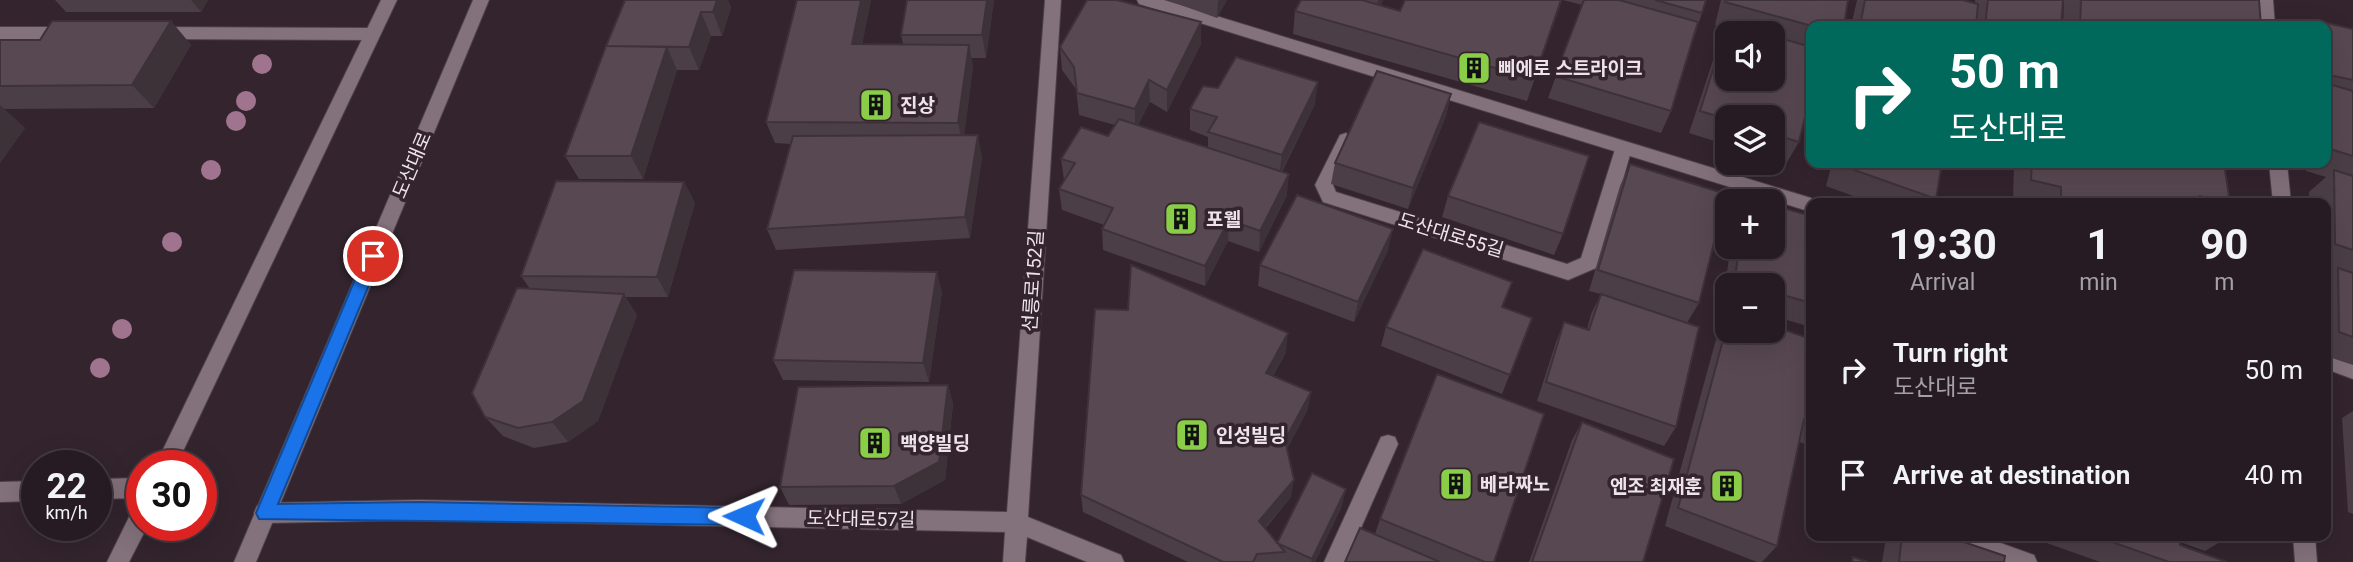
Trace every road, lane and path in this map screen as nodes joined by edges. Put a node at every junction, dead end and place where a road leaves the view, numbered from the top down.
1 (389, 0) edge
2 (481, 0) edge
3 (1053, 0) edge
4 (1145, 0) edge
5 (2265, 0) edge
6 (2267, 21) edge
7 (0, 33) edge
8 (83, 33) edge
9 (139, 33) edge
10 (373, 34) junction
11 (1354, 123) edge
12 (1623, 148) junction
13 (2278, 168) edge
14 (2282, 198) edge
15 (1806, 203) edge
16 (2331, 363) edge
17 (2353, 370) edge
18 (1388, 444) dead end
19 (173, 450) edge
20 (21, 491) edge
21 (0, 492) edge
22 (265, 513) junction
23 (1015, 522) junction
24 (128, 541) edge
25 (1967, 541) edge
26 (2304, 541) edge
27 (118, 562) edge
28 (245, 562) edge
29 (1014, 562) edge
30 (1113, 562) edge
31 (1335, 562) edge
32 (2026, 562) edge
33 (2306, 562) edge

1 - 10 street
2 - 22 street, 도산대로
3 - 23 street, 선릉로152길
4 - 12 street
5 - 6 street
7 - 8 street
9 - 10 street
10 - 19 street
11 - 12 street, 도산대로55길
12 - 15 street
13 - 14 street
16 - 17 street
18 - 31 street
20 - 21 street
22 - 23 street, 도산대로57길
22 - 28 street, 도산대로
23 - 29 street, 선릉로152길
23 - 30 street, 도산대로57길
24 - 27 street
25 - 32 street
26 - 33 street

